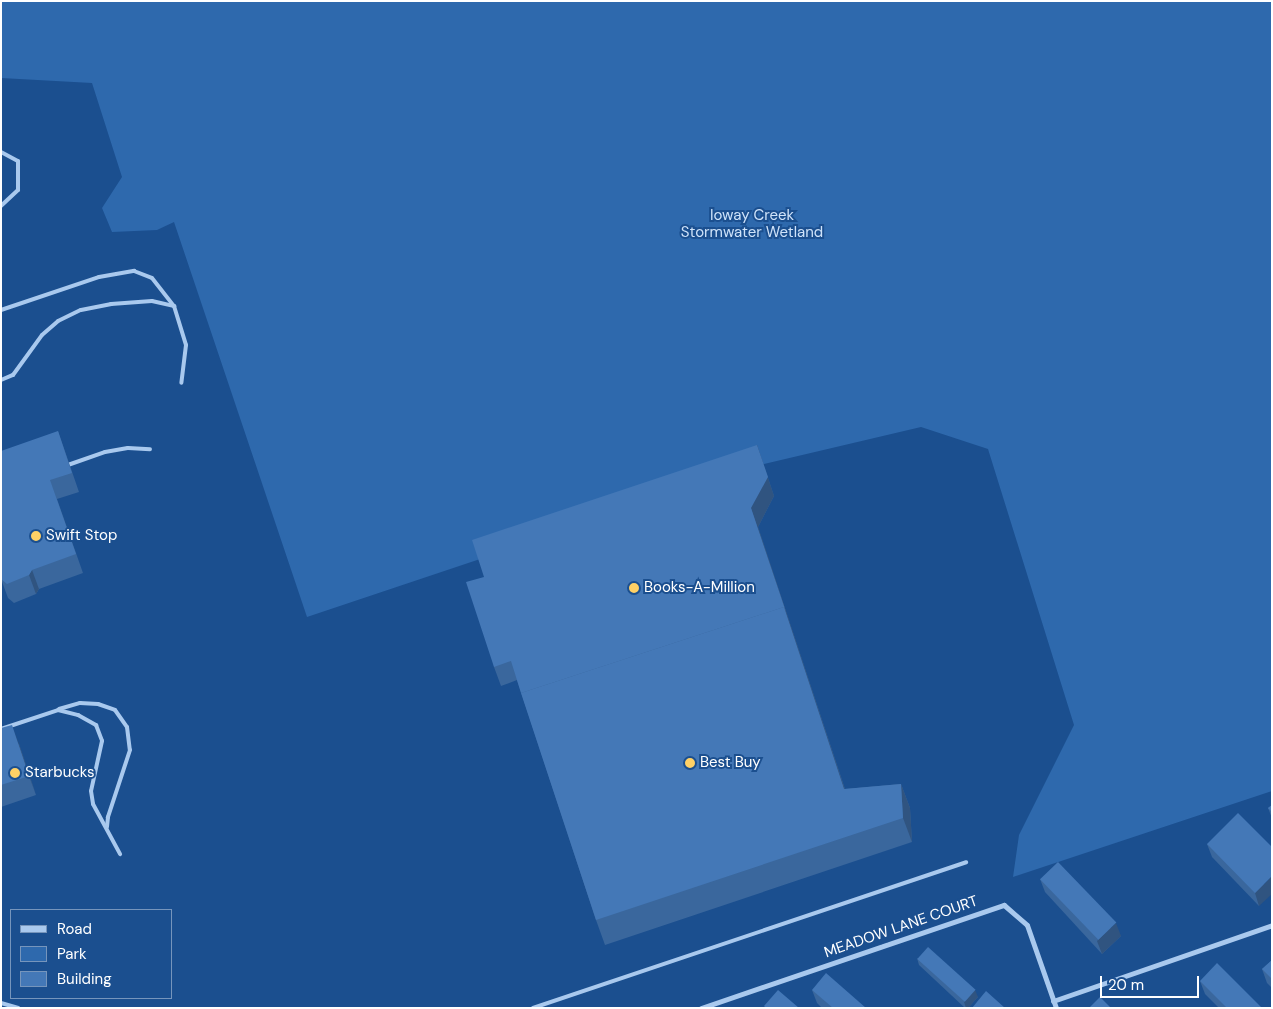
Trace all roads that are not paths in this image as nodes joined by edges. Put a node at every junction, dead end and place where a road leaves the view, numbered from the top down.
1 (1, 152) edge
2 (1, 206) edge
3 (174, 306) junction
4 (1, 310) edge
5 (1, 380) edge
6 (181, 383) dead end
7 (150, 449) dead end
8 (58, 468) edge
9 (58, 710) junction
10 (1, 729) edge
11 (107, 829) junction
12 (120, 854) dead end
13 (966, 862) dead end
14 (1272, 925) edge
15 (1054, 1001) junction
16 (1, 1003) edge
17 (18, 1008) edge
18 (533, 1008) edge
19 (701, 1008) edge
20 (1056, 1008) edge

1 - 2 lane
3 - 4 lane
3 - 5 lane
3 - 6 lane
7 - 8 lane
9 - 10 lane
9 - 11 lane
9 - 11 lane
11 - 12 lane
13 - 18 lane
14 - 15 street
15 - 19 street, MEADOW LANE COURT
15 - 20 street, MEADOW LANE COURT
16 - 17 lane

